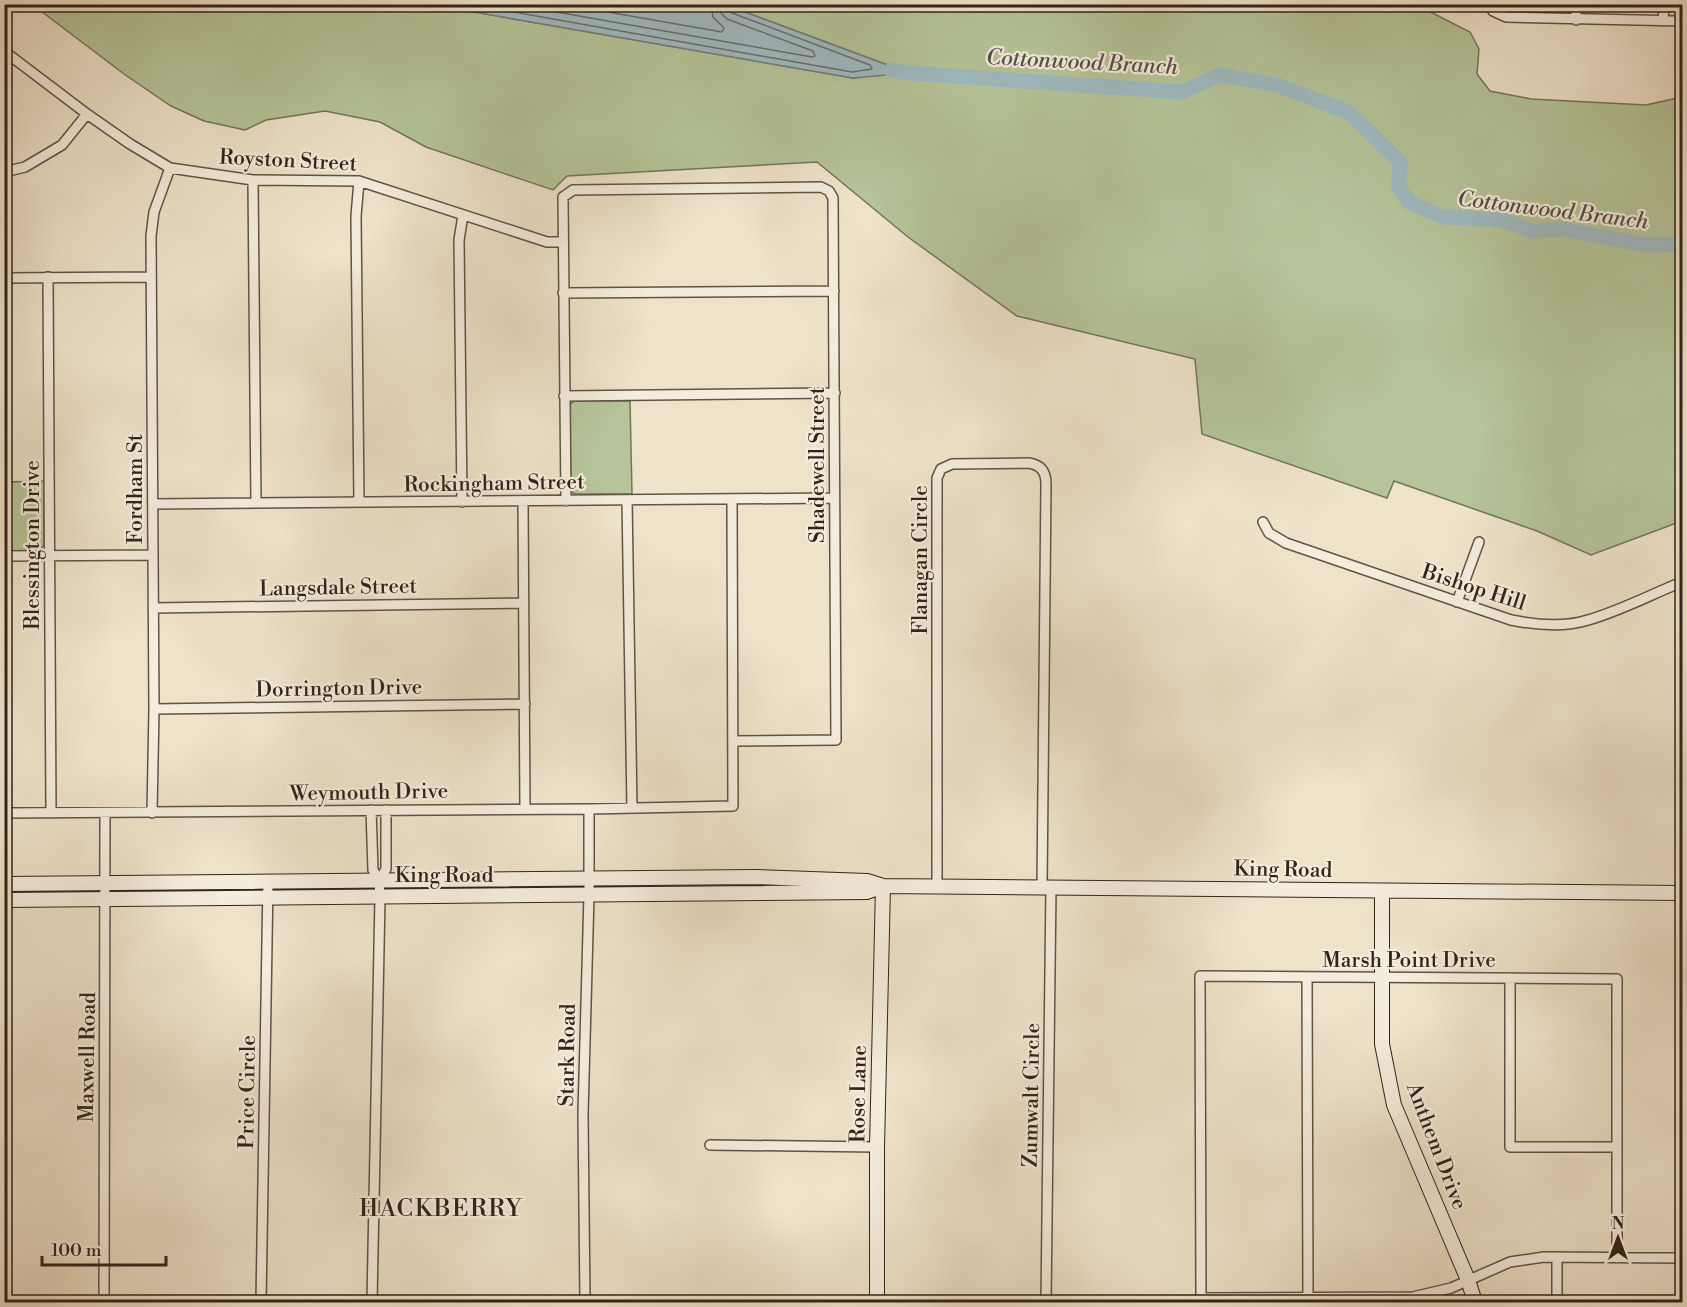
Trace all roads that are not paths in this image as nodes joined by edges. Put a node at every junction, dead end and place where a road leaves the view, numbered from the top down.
1 (1489, 4) edge
2 (1576, 4) edge
3 (1664, 4) edge
4 (1576, 20) junction
5 (1664, 21) junction
6 (1683, 21) edge
7 (4, 51) edge
8 (87, 114) junction
9 (170, 168) junction
10 (4, 172) edge
11 (253, 180) junction
12 (359, 181) junction
13 (463, 215) junction
14 (562, 242) junction
15 (48, 277) junction
16 (151, 277) junction
17 (4, 278) edge
18 (834, 291) junction
19 (563, 293) junction
20 (835, 393) junction
21 (564, 396) junction
22 (834, 498) junction
23 (627, 500) junction
24 (732, 500) junction
25 (523, 501) junction
26 (566, 501) junction
27 (359, 502) junction
28 (462, 502) junction
29 (256, 503) junction
30 (153, 504) junction
31 (1263, 522) dead end
32 (1479, 542) dead end
33 (153, 555) junction
34 (4, 556) edge
35 (50, 556) junction
36 (1683, 582) edge
37 (1457, 602) junction
38 (524, 603) junction
39 (153, 608) junction
40 (525, 704) junction
41 (154, 709) junction
42 (733, 741) junction
43 (632, 808) junction
44 (525, 809) junction
45 (589, 809) junction
46 (371, 810) junction
47 (386, 810) junction
48 (4, 813) edge
49 (51, 813) junction
50 (105, 813) junction
51 (152, 813) junction
52 (692, 878) junction
53 (589, 879) junction
54 (444, 880) junction
55 (379, 881) junction
56 (268, 882) junction
57 (4, 884) edge
58 (105, 884) junction
59 (883, 886) junction
60 (937, 887) junction
61 (1047, 887) junction
62 (1382, 891) junction
63 (1683, 892) edge
64 (692, 894) junction
65 (589, 895) junction
66 (442, 896) junction
67 (268, 897) junction
68 (380, 897) junction
69 (4, 900) edge
70 (106, 900) junction
71 (1307, 977) junction
72 (1381, 977) junction
73 (1510, 978) junction
74 (710, 1144) dead end
75 (877, 1147) junction
76 (1617, 1147) junction
77 (1557, 1257) junction
78 (1617, 1258) junction
79 (1683, 1258) edge
80 (1468, 1280) junction
81 (1308, 1298) junction
82 (104, 1302) edge
83 (261, 1302) edge
84 (372, 1302) edge
85 (585, 1302) edge
86 (877, 1302) edge
87 (1046, 1302) edge
88 (1475, 1302) edge
89 (1557, 1302) edge

1 - 4 street
2 - 4 street
3 - 5 street
4 - 5 street
5 - 6 street
7 - 8 street, Royston Street
8 - 9 street, Royston Street
8 - 10 street
9 - 11 street, Royston Street
9 - 16 street, Fordham St
11 - 12 street, Royston Street
11 - 29 street
12 - 13 street, Royston Street
12 - 27 street
13 - 14 street, Royston Street
13 - 28 street
14 - 18 street, Shadewell Street
14 - 19 street
15 - 16 street
15 - 17 street
15 - 35 street, Blessington Drive
16 - 30 street, Fordham St
18 - 19 street
18 - 20 street, Shadewell Street
19 - 21 street
20 - 21 street
20 - 22 street, Shadewell Street
21 - 26 street
22 - 24 street, Rockingham Street
22 - 42 street, Shadewell Street
23 - 24 street, Rockingham Street
23 - 26 street, Rockingham Street
23 - 43 street
24 - 42 street
25 - 26 street, Rockingham Street
25 - 28 street, Rockingham Street
25 - 38 street
27 - 28 street, Rockingham Street
27 - 29 street, Rockingham Street
29 - 30 street, Rockingham Street
30 - 33 street, Fordham St
31 - 37 street, Bishop Hill
32 - 37 street
33 - 35 street
33 - 39 street, Fordham St
34 - 35 street
35 - 49 street, Blessington Drive
36 - 37 street, Bishop Hill
38 - 39 street, Langsdale Street
38 - 40 street
39 - 41 street, Fordham St
40 - 41 street, Dorrington Drive
40 - 44 street
41 - 51 street, Fordham St
42 - 43 street, Weymouth Drive
43 - 45 street, Weymouth Drive
44 - 45 street, Weymouth Drive
44 - 47 street, Weymouth Drive
45 - 53 street, Stark Road
46 - 47 street, Weymouth Drive
46 - 51 street, Weymouth Drive
46 - 55 street
47 - 55 street
48 - 49 street, Weymouth Drive
49 - 50 street, Weymouth Drive
50 - 51 street, Weymouth Drive
50 - 58 street, Maxwell Road
52 - 53 street, King Road
52 - 59 street, King Road
52 - 64 street
53 - 54 street, King Road
53 - 65 street, Stark Road
54 - 55 street, King Road
54 - 66 street
55 - 56 street, King Road
55 - 68 street
56 - 58 street, King Road
56 - 67 street, Price Circle
57 - 58 street, King Road
58 - 70 street, Maxwell Road
59 - 60 street, King Road
59 - 64 street, King Road
59 - 75 street, Rose Lane
60 - 61 street, King Road
60 - 61 street, Flanagan Circle
61 - 62 street, King Road
61 - 87 street, Zumwalt Circle
62 - 63 street, King Road
62 - 72 street, Anthem Drive
64 - 65 street, King Road
65 - 66 street, King Road
65 - 85 street, Stark Road
66 - 68 street, King Road
67 - 68 street, King Road
67 - 70 street, King Road
67 - 83 street, Price Circle
68 - 84 street
69 - 70 street, King Road
70 - 82 street, Maxwell Road
71 - 72 street, Marsh Point Drive
71 - 81 street
71 - 81 street, Marsh Point Drive
72 - 73 street, Marsh Point Drive
72 - 80 street, Anthem Drive
73 - 76 street, Marsh Point Drive
73 - 76 street
74 - 75 street
75 - 86 street, Rose Lane
76 - 78 street
77 - 78 street
77 - 80 street
77 - 89 street
78 - 79 street
80 - 81 street
80 - 88 street, Anthem Drive

